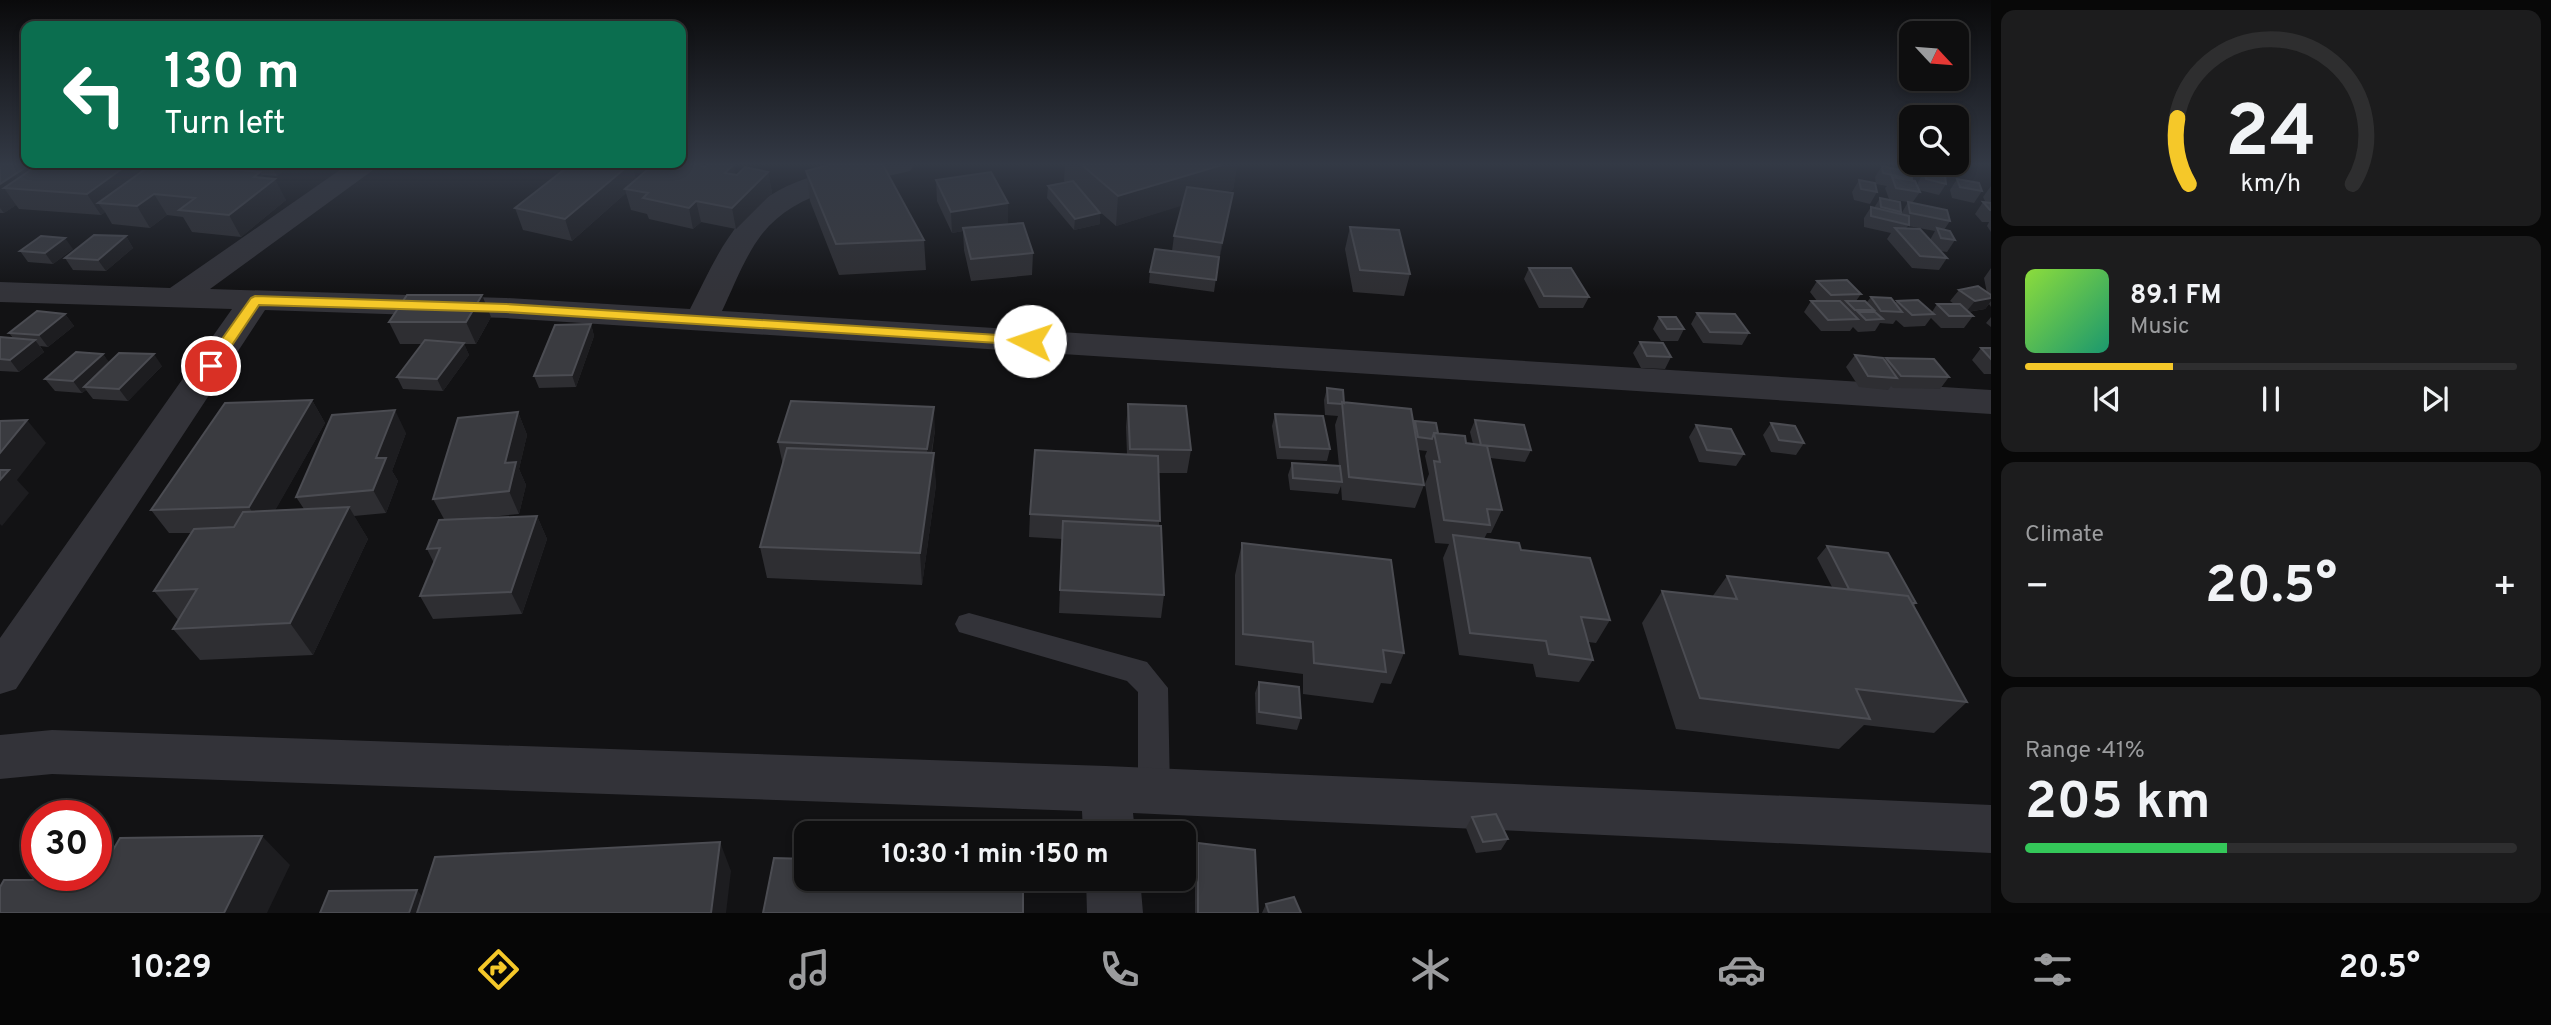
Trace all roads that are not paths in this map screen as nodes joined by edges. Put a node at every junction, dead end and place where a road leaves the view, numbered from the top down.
1 (305, 208) edge
2 (775, 208) edge
3 (0, 292) edge
4 (179, 296) junction
5 (255, 300) junction
6 (701, 320) junction
7 (1991, 402) edge
8 (969, 624) dead end
9 (0, 675) edge
10 (0, 757) edge
11 (1123, 805) edge
12 (1991, 829) edge
13 (1114, 891) edge
14 (1115, 913) edge

1 - 4 street
2 - 6 street
3 - 4 street
4 - 5 street
5 - 6 street
5 - 9 street
6 - 7 street
8 - 11 lane
10 - 11 street
11 - 12 street
13 - 14 street

